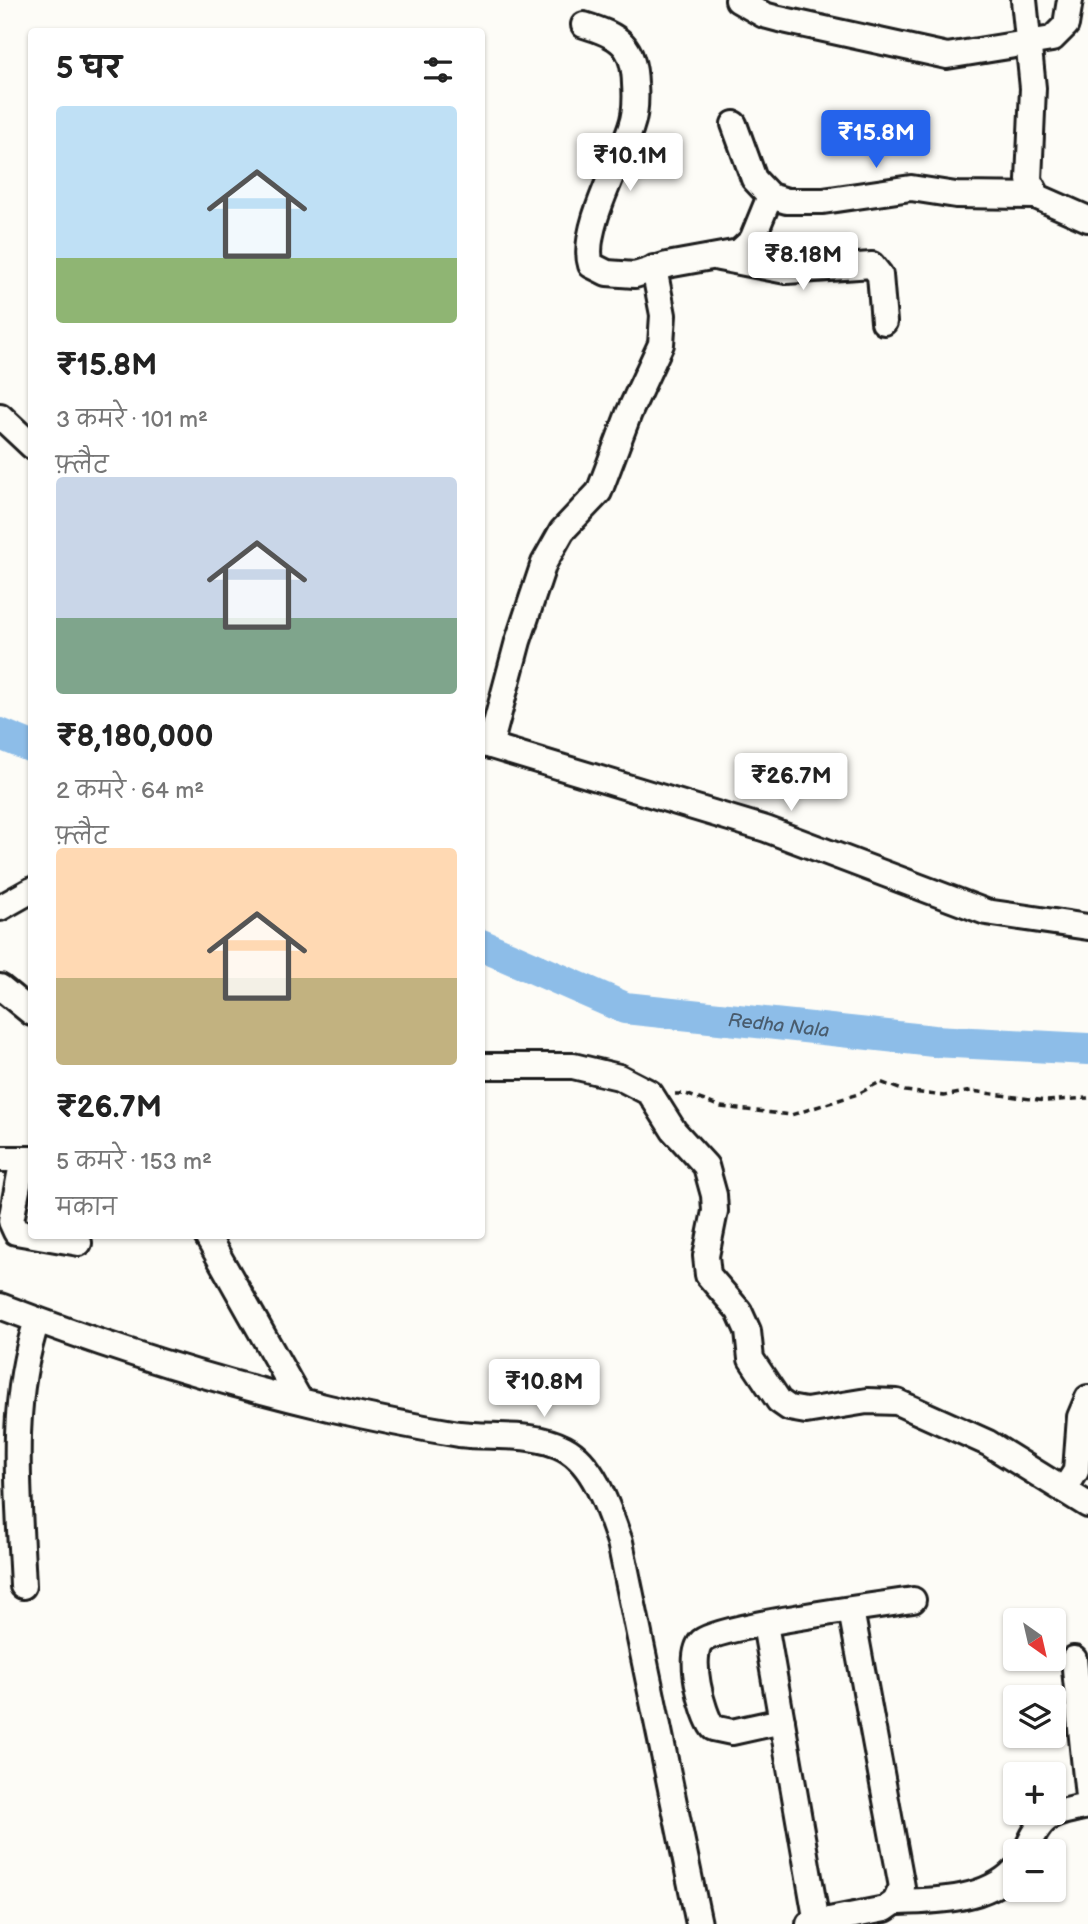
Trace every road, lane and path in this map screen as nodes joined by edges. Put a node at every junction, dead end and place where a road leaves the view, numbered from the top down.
1 (738, 0) edge
2 (1024, 0) edge
3 (1070, 0) edge
4 (584, 25) dead end
5 (1031, 44) junction
6 (734, 124) dead end
7 (770, 196) junction
8 (1037, 196) junction
9 (1088, 219) edge
10 (718, 258) junction
11 (654, 268) junction
12 (884, 322) dead end
13 (0, 416) edge
14 (28, 442) edge
15 (486, 745) edge
16 (28, 892) edge
17 (0, 908) edge
18 (1088, 927) edge
19 (0, 987) edge
20 (28, 1010) edge
21 (485, 1066) edge
22 (650, 1093) junction
23 (1088, 1098) edge
24 (18, 1159) edge
25 (28, 1234) edge
26 (56, 1239) edge
27 (209, 1239) edge
28 (79, 1243) dead end
29 (0, 1306) edge
30 (37, 1321) junction
31 (1088, 1398) edge
32 (299, 1399) junction
33 (1064, 1490) junction
34 (1088, 1505) edge
35 (23, 1586) dead end
36 (913, 1600) dead end
37 (851, 1610) junction
38 (765, 1624) junction
39 (1074, 1659) dead end
40 (782, 1721) junction
41 (1088, 1797) edge
42 (1088, 1806) edge
43 (1032, 1839) edge
44 (1003, 1880) edge
45 (895, 1902) junction
46 (813, 1923) edge
47 (699, 1924) edge

1 - 5 street
2 - 5 street
3 - 5 street
4 - 11 street
5 - 8 street
6 - 7 street
7 - 8 street
7 - 10 street
8 - 9 street
10 - 11 street
10 - 12 street
11 - 15 street
13 - 14 street
15 - 18 street
16 - 17 street
19 - 20 street
21 - 22 street
22 - 23 path
22 - 33 street
24 - 25 street
26 - 28 street
27 - 32 street
29 - 30 street
30 - 32 street
30 - 35 street
31 - 33 street
32 - 47 street
33 - 34 street
36 - 37 street
37 - 38 street
37 - 45 street
38 - 40 street
38 - 40 street
39 - 41 street
40 - 46 street
42 - 43 street
44 - 45 street
45 - 46 street

